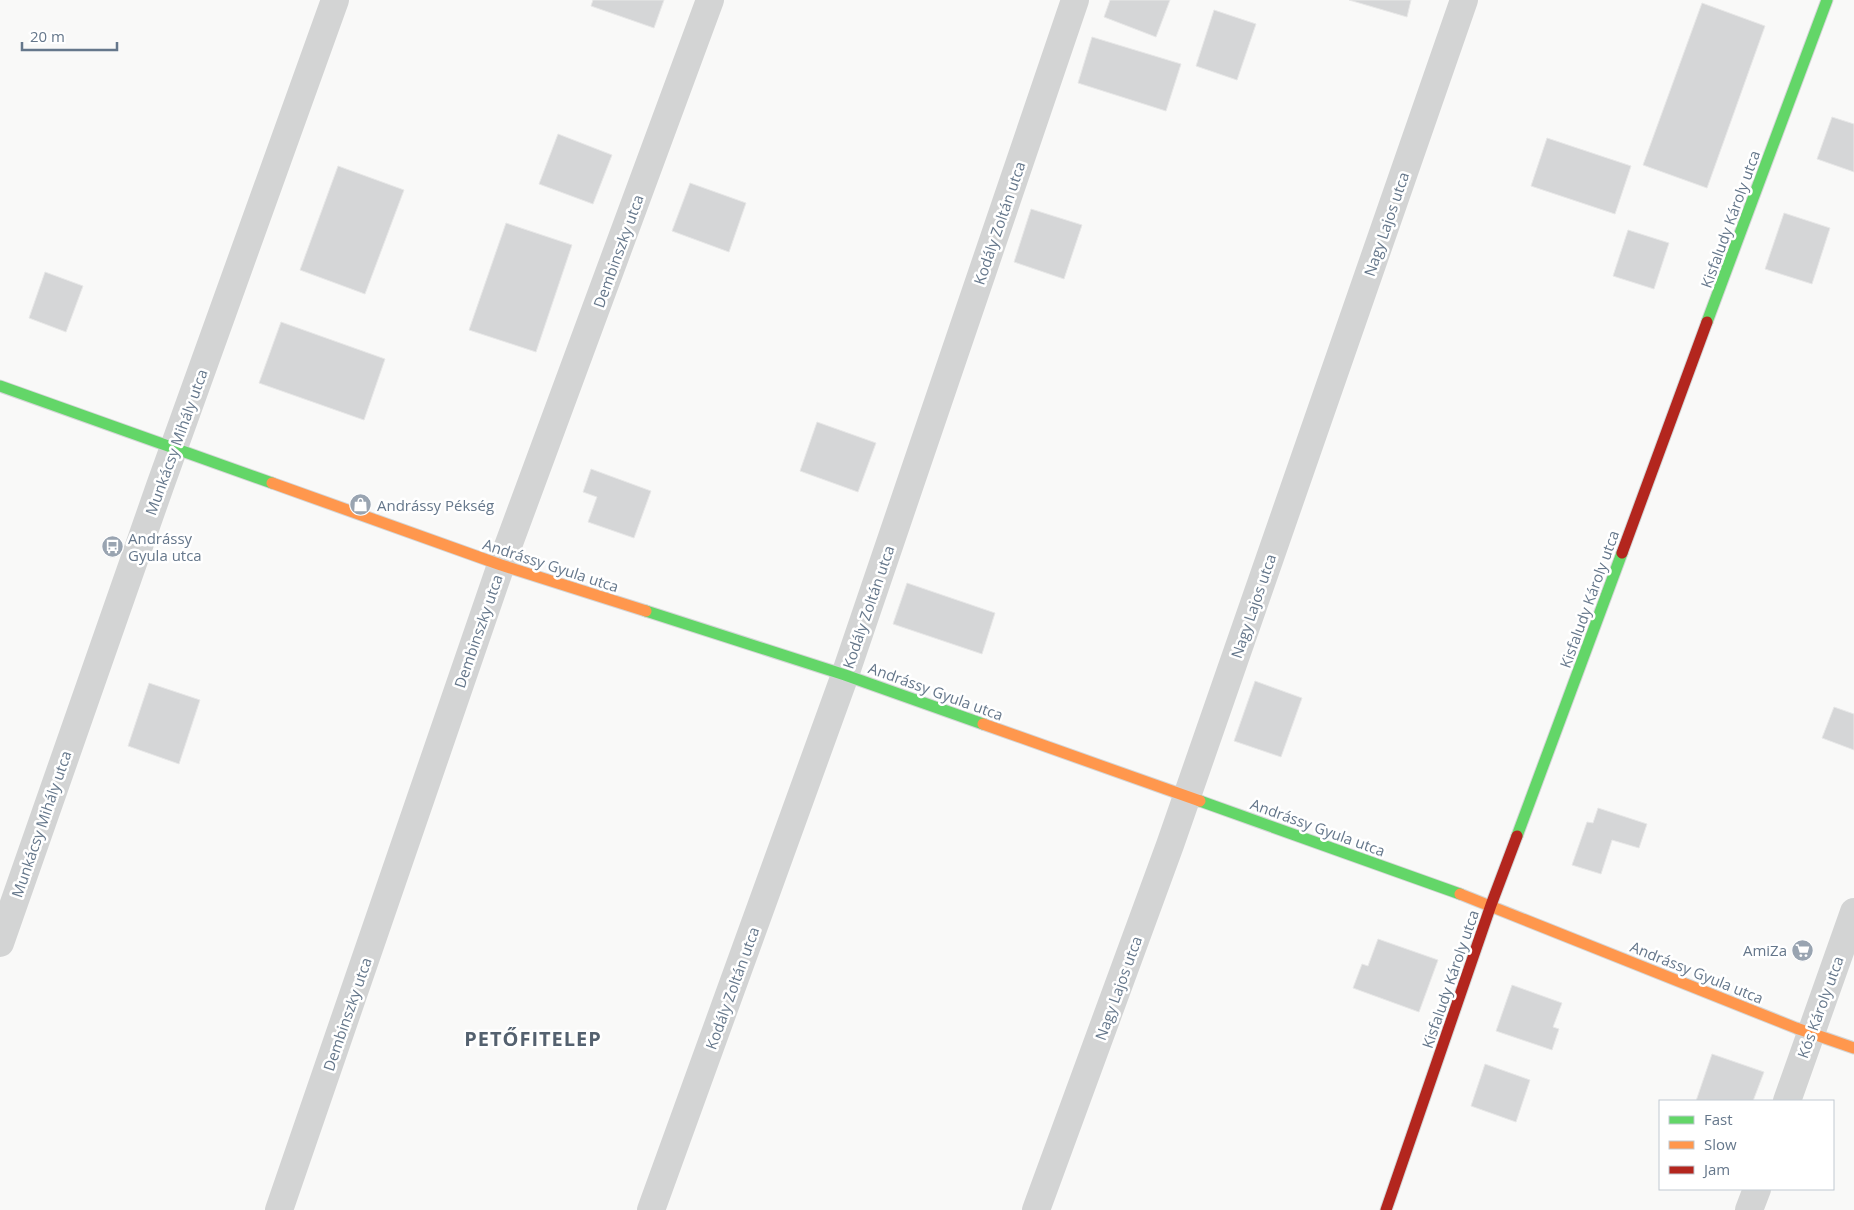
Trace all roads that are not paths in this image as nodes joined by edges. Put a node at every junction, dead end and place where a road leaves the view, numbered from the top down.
1 (336, 0) edge
2 (710, 0) edge
3 (1075, 0) edge
4 (1464, 0) edge
5 (1828, 0) edge
6 (0, 386) edge
7 (174, 448) junction
8 (501, 565) junction
9 (845, 675) junction
10 (1187, 796) junction
11 (1492, 905) junction
12 (1854, 912) edge
13 (0, 943) edge
14 (1810, 1034) junction
15 (1854, 1048) edge
16 (1787, 1100) edge
17 (1757, 1190) edge
18 (279, 1210) edge
19 (651, 1210) edge
20 (1036, 1210) edge
21 (1386, 1210) edge
22 (1749, 1210) edge

1 - 7 street, Munkácsy Mihály utca
2 - 8 street, Dembinszky utca
3 - 9 street, Kodály Zoltán utca
4 - 10 street, Nagy Lajos utca
5 - 11 street, Kisfaludy Károly utca
6 - 7 street, Andrássy Gyula utca
7 - 8 street, Andrássy Gyula utca
7 - 13 street, Munkácsy Mihály utca
8 - 9 street, Andrássy Gyula utca
8 - 18 street, Dembinszky utca
9 - 10 street, Andrássy Gyula utca
9 - 19 street, Kodály Zoltán utca
10 - 11 street, Andrássy Gyula utca
10 - 20 street, Nagy Lajos utca
11 - 14 street, Andrássy Gyula utca
11 - 21 street, Kisfaludy Károly utca
12 - 14 street, Kós Károly utca
14 - 15 street, Andrássy Gyula utca
14 - 16 street, Kós Károly utca
17 - 22 street

